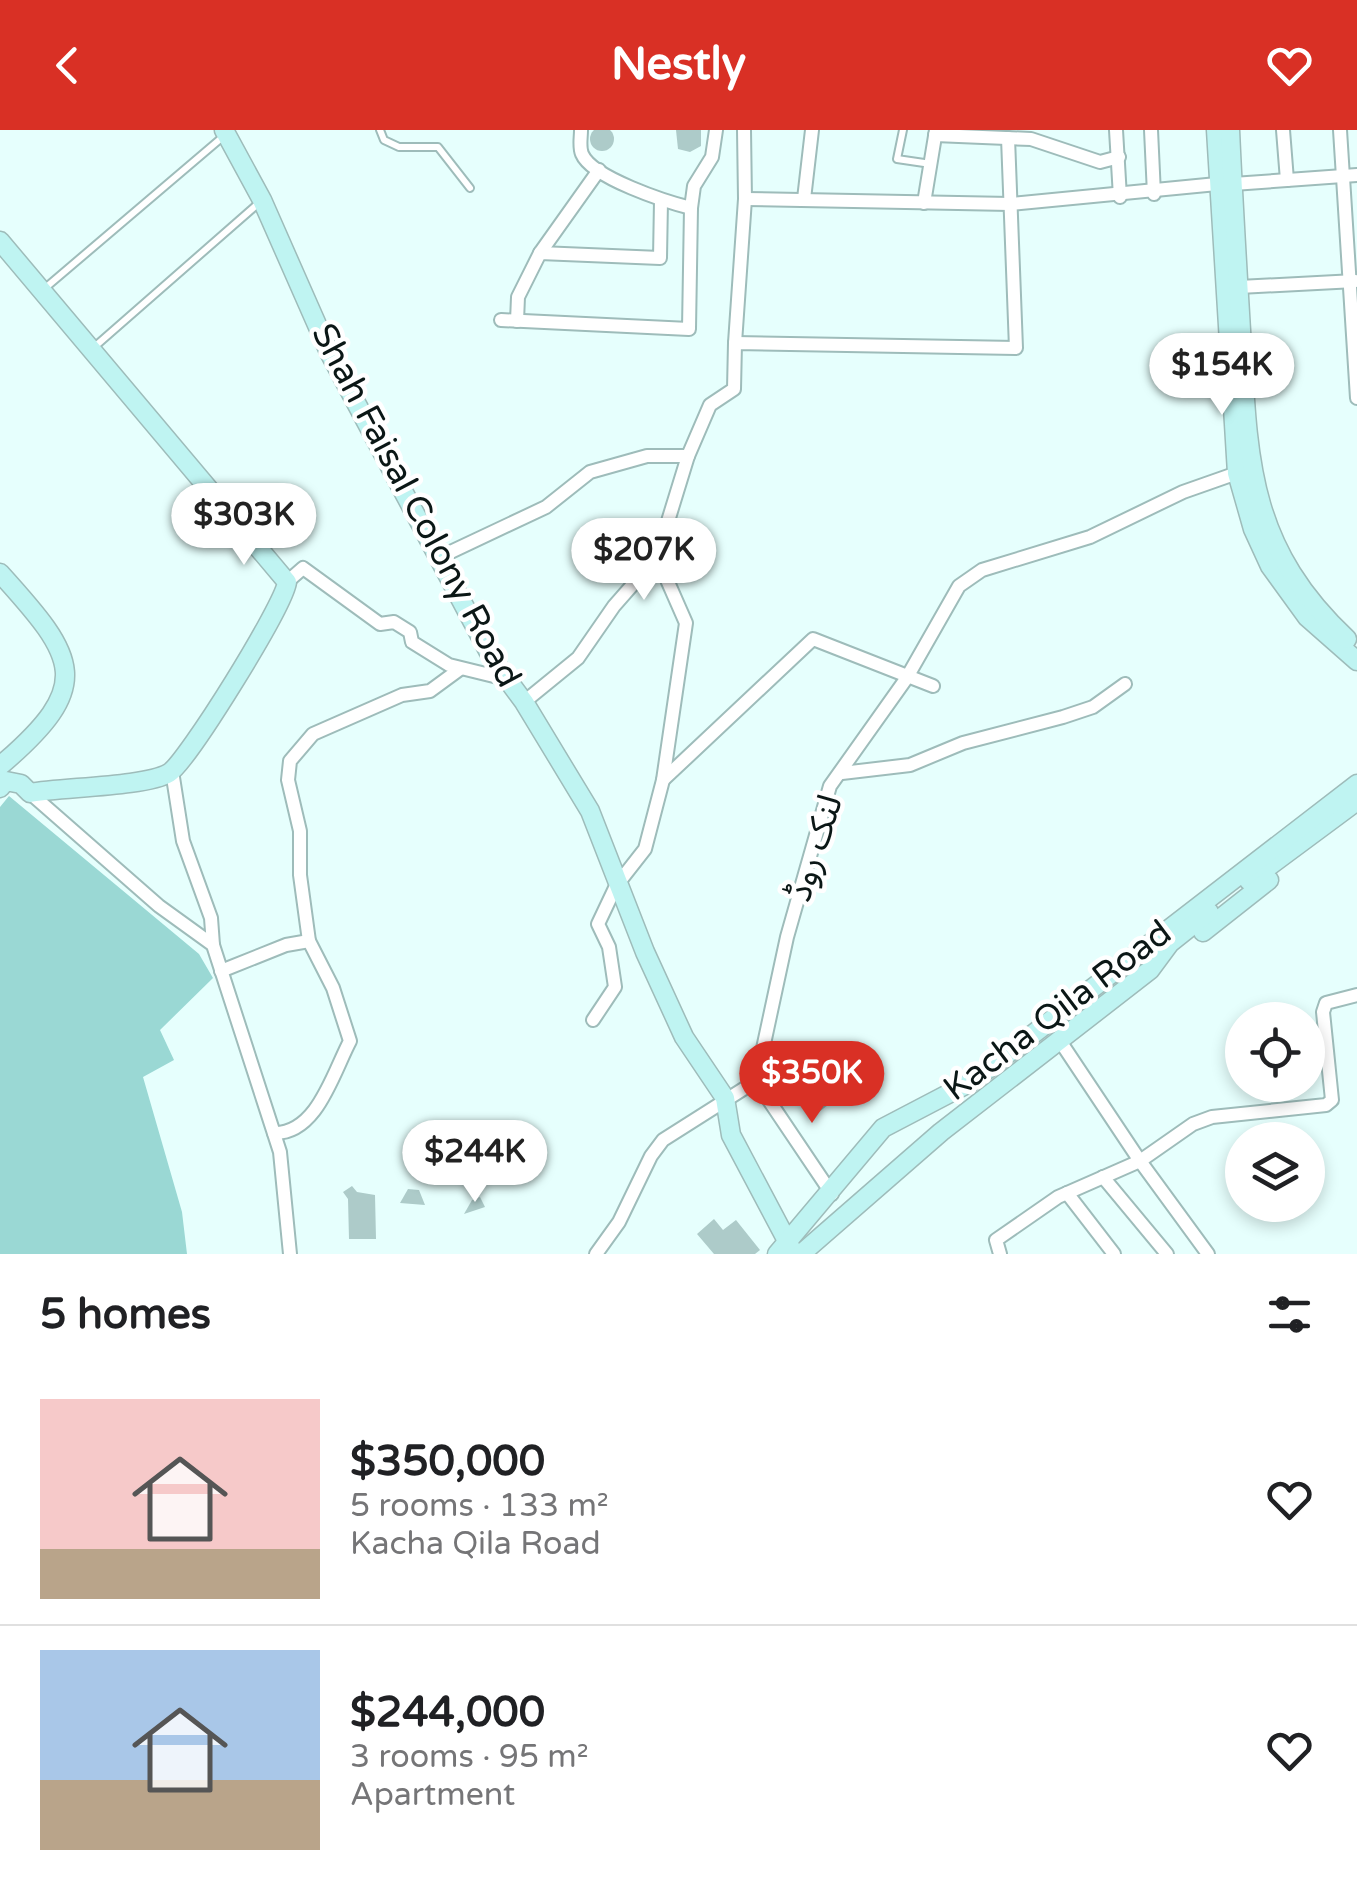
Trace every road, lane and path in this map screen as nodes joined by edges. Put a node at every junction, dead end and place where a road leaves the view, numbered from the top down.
1 (380, 130) edge
2 (581, 130) edge
3 (716, 130) edge
4 (744, 130) edge
5 (812, 130) edge
6 (902, 130) edge
7 (1116, 130) edge
8 (1151, 130) edge
9 (1216, 130) edge
10 (1230, 130) edge
11 (1283, 130) edge
12 (1340, 130) edge
13 (225, 132) edge
14 (935, 132) edge
15 (1035, 135) edge
16 (1008, 138) junction
17 (1119, 156) junction
18 (931, 164) junction
19 (599, 170) junction
20 (1350, 176) edge
21 (1287, 180) junction
22 (1225, 184) junction
23 (470, 188) dead end
24 (1154, 194) junction
25 (1120, 197) junction
26 (804, 199) junction
27 (262, 200) junction
28 (745, 200) junction
29 (661, 201) junction
30 (924, 204) junction
31 (1010, 204) junction
32 (691, 208) junction
33 (0, 241) edge
34 (540, 253) junction
35 (1353, 281) edge
36 (1239, 287) junction
37 (42, 291) junction
38 (501, 320) dead end
39 (517, 321) junction
40 (734, 344) junction
41 (92, 350) junction
42 (1357, 398) edge
43 (688, 456) junction
44 (1238, 472) junction
45 (440, 557) junction
46 (656, 557) junction
47 (0, 573) edge
48 (287, 582) junction
49 (1357, 648) edge
50 (1357, 661) edge
51 (460, 669) junction
52 (506, 679) junction
53 (906, 679) junction
54 (1124, 684) dead end
55 (933, 686) dead end
56 (524, 702) junction
57 (0, 766) edge
58 (172, 772) junction
59 (842, 773) junction
60 (662, 780) junction
61 (1357, 784) edge
62 (0, 788) edge
63 (30, 792) junction
64 (1357, 801) edge
65 (1357, 813) edge
66 (616, 886) junction
67 (1177, 937) junction
68 (309, 941) junction
69 (212, 946) junction
70 (1132, 956) junction
71 (1150, 970) junction
72 (220, 971) junction
73 (1357, 995) edge
74 (594, 1020) dead end
75 (1058, 1038) junction
76 (756, 1081) junction
77 (725, 1098) junction
78 (274, 1133) junction
79 (1140, 1161) junction
80 (846, 1177) junction
81 (1103, 1177) junction
82 (1066, 1193) junction
83 (832, 1194) junction
84 (865, 1195) junction
85 (790, 1251) edge
86 (290, 1254) edge
87 (596, 1254) edge
88 (1000, 1254) edge
89 (1114, 1254) edge
90 (1167, 1254) edge
91 (1208, 1254) edge

1 - 23 lane
2 - 19 street
3 - 32 street
4 - 28 street
5 - 26 street
6 - 18 lane
7 - 17 street
8 - 24 street
9 - 22 street
10 - 22 street
11 - 21 street
12 - 20 street
13 - 27 street, Shah Faisal Colony Road
13 - 37 lane
14 - 16 street
14 - 18 street
15 - 16 street
15 - 17 street
16 - 31 street
17 - 25 street
18 - 30 street
19 - 29 street
19 - 34 street
20 - 21 street
20 - 35 street
21 - 22 street
22 - 24 street
22 - 36 street
22 - 44 street
24 - 25 street
25 - 31 street
26 - 28 street
26 - 30 street
27 - 41 lane
27 - 45 street, Shah Faisal Colony Road
28 - 40 street
29 - 32 street
29 - 34 street
30 - 31 street
31 - 40 street
32 - 39 street
33 - 37 street
34 - 39 street
35 - 36 street
35 - 42 street
36 - 49 street
37 - 41 street
38 - 39 street
40 - 43 street
41 - 48 street
43 - 45 street
43 - 46 street
44 - 50 street
44 - 53 street, لنک روڈ
45 - 52 street, Shah Faisal Colony Road
46 - 56 street
46 - 60 street
47 - 57 street
48 - 51 street
48 - 58 street
51 - 52 street
51 - 68 street
52 - 56 street, Shah Faisal Colony Road
53 - 55 street
53 - 59 street, لنک روڈ
53 - 60 street
54 - 59 street
56 - 66 street, Shah Faisal Colony Road
58 - 63 street
58 - 69 street
59 - 76 street, لنک روڈ
60 - 66 street
61 - 70 street, Kacha Qila Road
62 - 63 street
63 - 69 street
64 - 67 street
65 - 71 street, Kacha Qila Road
66 - 74 street
66 - 77 street, Shah Faisal Colony Road
67 - 70 street
67 - 71 street
68 - 72 street
68 - 78 street
69 - 72 street
70 - 80 street, Kacha Qila Road
71 - 75 street, Kacha Qila Road
72 - 78 street
73 - 79 street
75 - 79 street
75 - 84 street, Kacha Qila Road
76 - 77 street
76 - 83 street
77 - 85 street, Shah Faisal Colony Road
77 - 87 street
78 - 86 street
79 - 81 street
79 - 91 street
80 - 83 street, Kacha Qila Road
80 - 84 street
81 - 82 street
81 - 90 street
82 - 88 street
82 - 89 street
83 - 85 street, Kacha Qila Road
84 - 85 street, Kacha Qila Road

